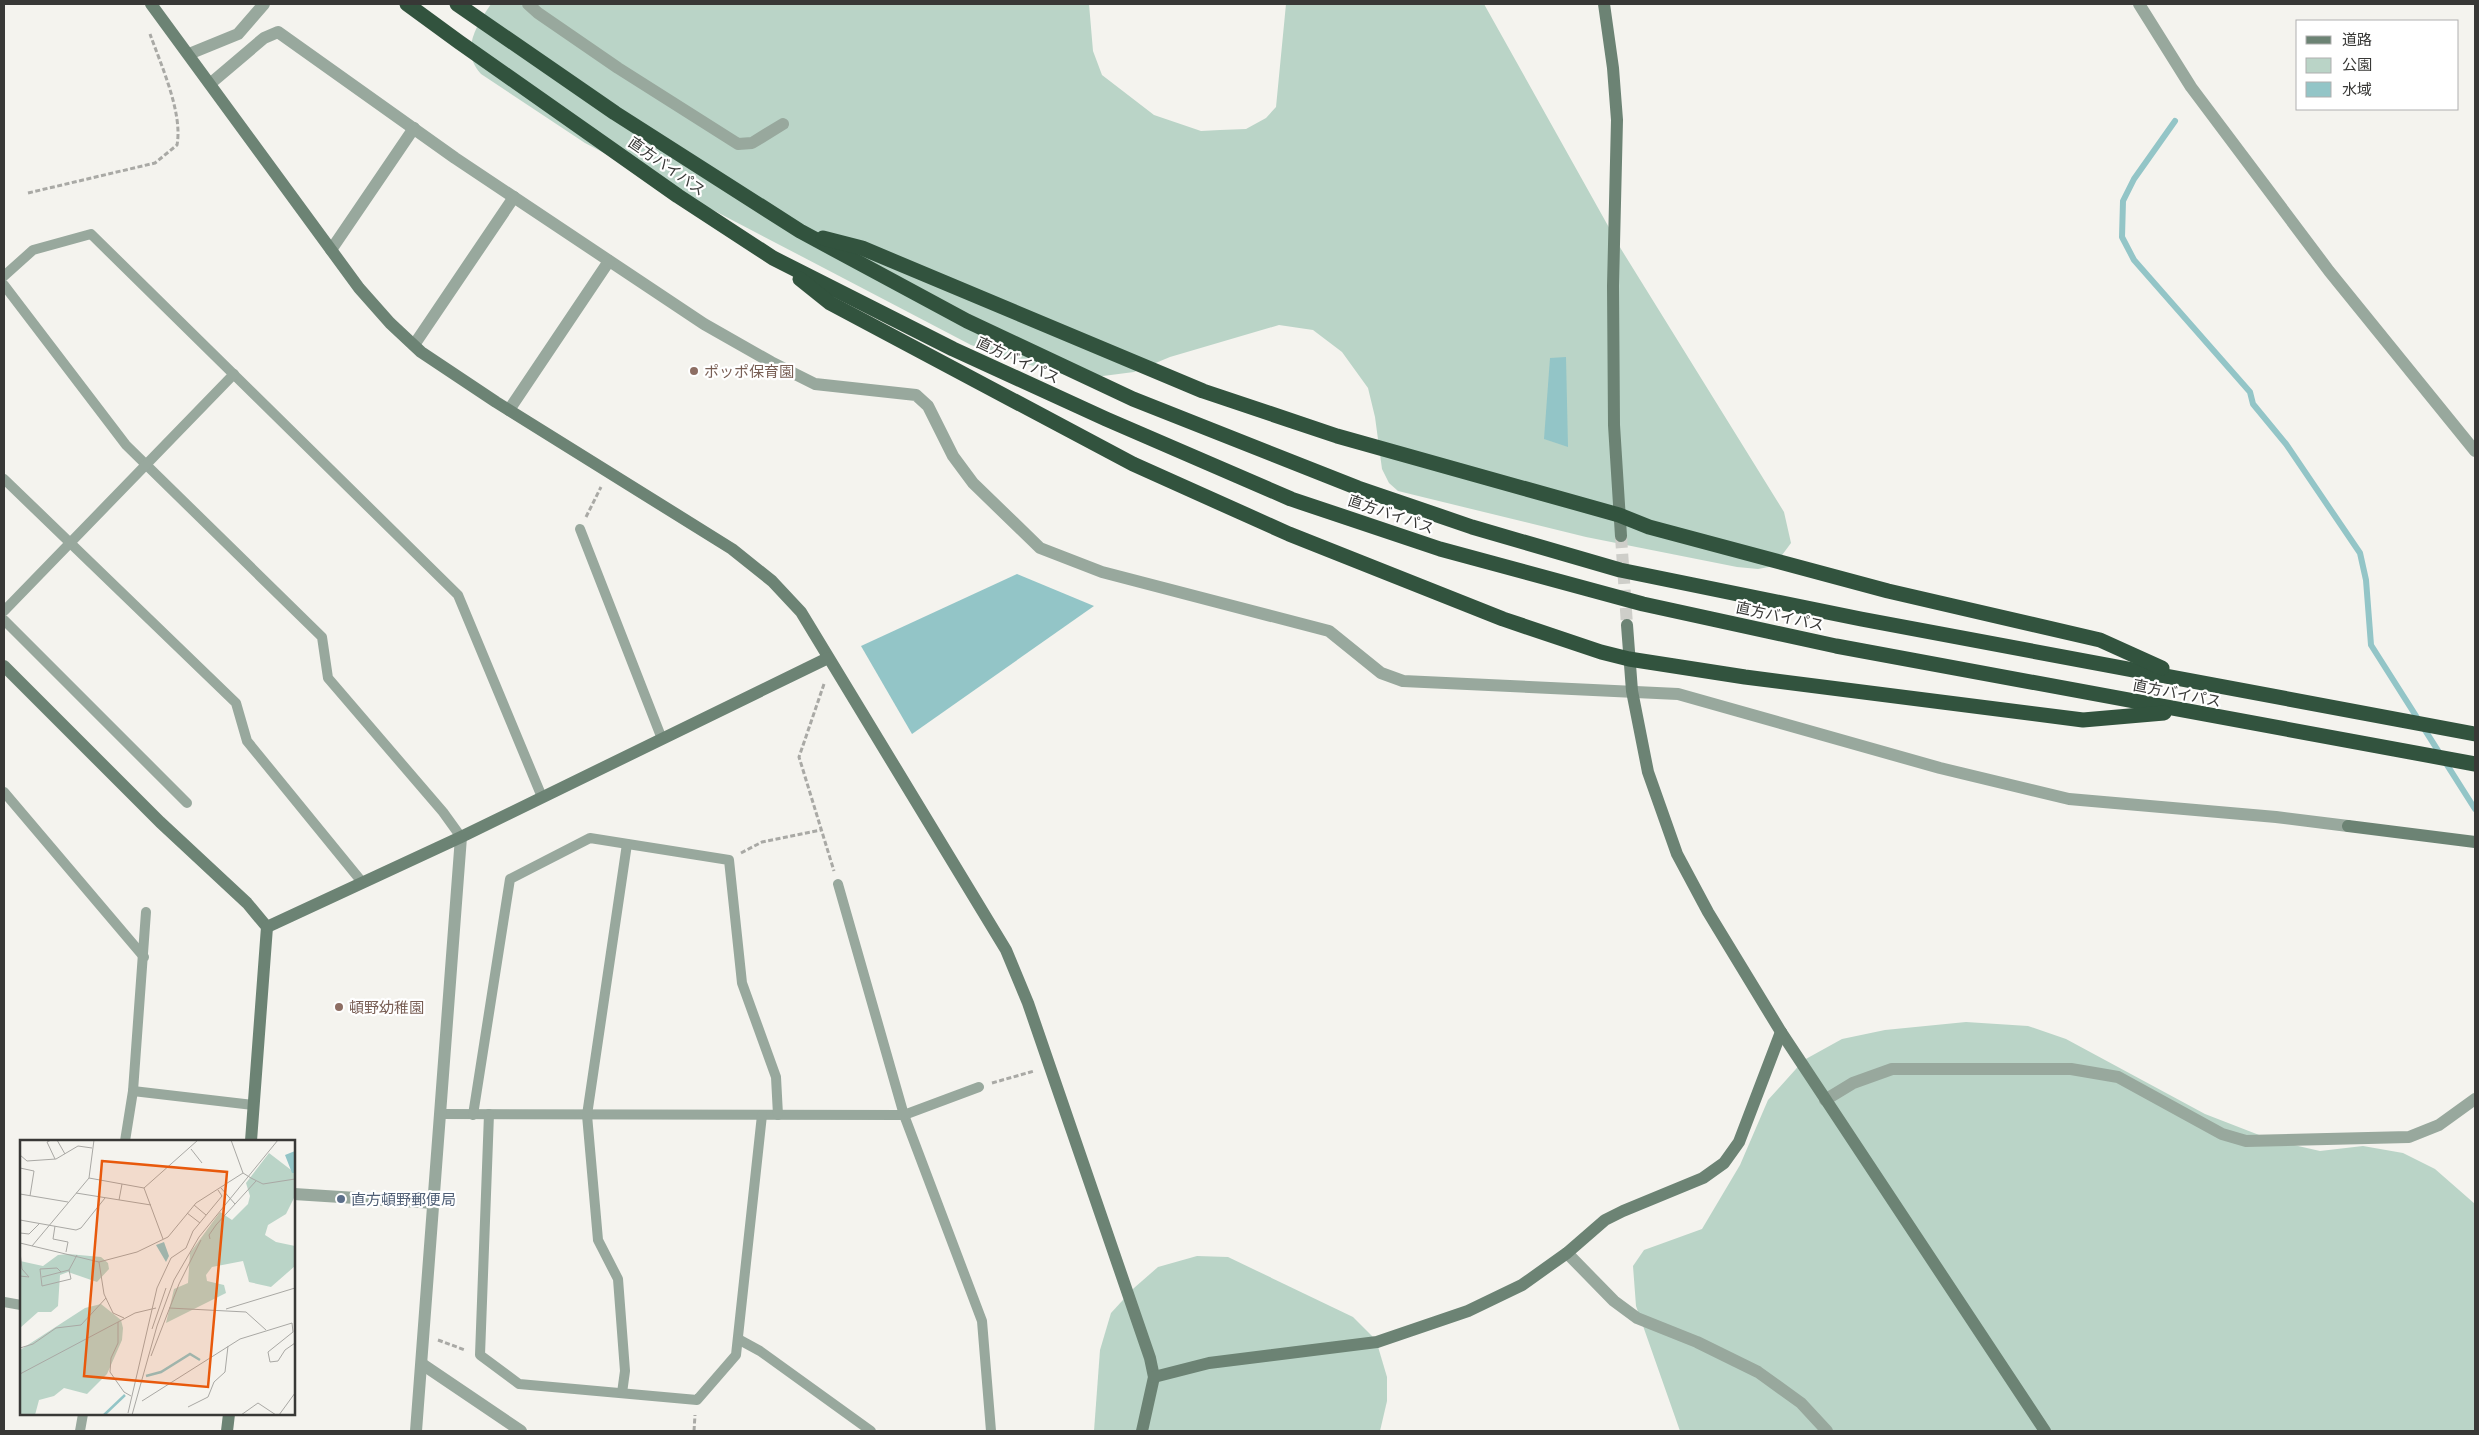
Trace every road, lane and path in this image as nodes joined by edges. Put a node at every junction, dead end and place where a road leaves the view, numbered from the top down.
1 (264, 4) edge
2 (408, 4) edge
3 (457, 4) edge
4 (528, 4) edge
5 (1604, 4) edge
6 (2139, 4) edge
7 (152, 5) edge
8 (189, 54) junction
9 (210, 84) junction
10 (783, 124) dead end
11 (414, 128) junction
12 (28, 193) dead end
13 (514, 197) junction
14 (800, 232) junction
15 (331, 250) junction
16 (773, 258) junction
17 (609, 261) junction
18 (4, 276) edge
19 (4, 285) edge
20 (414, 345) junction
21 (234, 374) junction
22 (509, 410) junction
23 (2475, 451) edge
24 (146, 464) junction
25 (608, 472) junction
26 (4, 479) edge
27 (1619, 515) junction
28 (580, 529) joint
29 (1621, 536) tunnel mouth
30 (69, 544) junction
31 (4, 611) edge
32 (4, 620) edge
33 (1627, 625) tunnel mouth
34 (828, 658) junction
35 (1629, 659) junction
36 (4, 666) edge
37 (2184, 678) junction
38 (824, 684) dead end
39 (1632, 691) junction
40 (2183, 712) junction
41 (2475, 734) edge
42 (662, 739) junction
43 (2475, 764) edge
44 (4, 792) edge
45 (542, 797) junction
46 (187, 803) dead end
47 (821, 830) junction
48 (461, 837) junction
49 (2475, 842) edge
50 (628, 844) junction
51 (729, 860) junction
52 (362, 882) junction
53 (838, 884) joint
54 (146, 912) dead end
55 (267, 927) junction
56 (144, 957) junction
57 (1781, 1032) junction
58 (1050, 1067) junction
59 (979, 1087) joint
60 (133, 1091) junction
61 (2475, 1099) edge
62 (1825, 1100) junction
63 (253, 1105) junction
64 (440, 1114) junction
65 (473, 1114) junction
66 (489, 1114) junction
67 (587, 1115) junction
68 (762, 1115) junction
69 (778, 1115) junction
70 (904, 1115) junction
71 (125, 1140) edge
72 (251, 1140) edge
73 (295, 1194) edge
74 (434, 1203) junction
75 (1566, 1253) junction
76 (4, 1301) edge
77 (20, 1305) edge
78 (424, 1334) junction
79 (738, 1339) junction
80 (480, 1355) junction
81 (422, 1364) junction
82 (1154, 1377) junction
83 (622, 1393) junction
84 (83, 1415) edge
85 (229, 1415) edge
86 (80, 1431) edge
87 (227, 1431) edge
88 (416, 1431) edge
89 (521, 1431) edge
90 (871, 1431) edge
91 (991, 1431) edge
92 (1142, 1431) edge
93 (1827, 1431) edge
94 (2044, 1431) edge

1 - 8 street
2 - 16 highway, 直方バイパス
3 - 14 highway, 直方バイパス
4 - 10 street
5 - 27 street
6 - 23 street
7 - 8 street
7 - 12 path
8 - 9 street
9 - 11 street
9 - 15 street
11 - 13 street
11 - 15 street
13 - 17 street
13 - 20 street
14 - 27 highway
14 - 37 highway, 直方バイパス
15 - 20 street
16 - 35 highway
16 - 40 highway, 直方バイパス
17 - 22 street
17 - 39 street
18 - 21 lane
19 - 24 lane
20 - 22 street
21 - 24 lane
21 - 45 lane
22 - 25 street
24 - 30 lane
24 - 48 lane
25 - 28 path
25 - 34 street
26 - 30 lane
27 - 29 street
27 - 37 highway
28 - 42 lane
30 - 31 lane
30 - 52 lane
32 - 46 lane
33 - 35 street
34 - 42 street
34 - 58 street
35 - 39 street
35 - 40 highway
36 - 55 street
37 - 41 highway, 直方バイパス
38 - 47 path
39 - 49 street
39 - 57 street
40 - 43 highway, 直方バイパス
42 - 45 street
44 - 56 lane
45 - 48 street
47 - 51 path
47 - 53 path
48 - 52 street
48 - 64 street
50 - 51 lane
50 - 65 lane
50 - 67 lane
51 - 69 lane
52 - 55 street
53 - 70 lane
54 - 56 lane
55 - 63 street
56 - 60 lane
57 - 62 street
57 - 75 street
58 - 59 path
58 - 82 street
59 - 70 lane
60 - 63 lane
60 - 71 lane
61 - 62 street
62 - 94 street
63 - 72 street
64 - 65 lane
64 - 74 street
65 - 66 lane
66 - 67 lane
66 - 80 lane
67 - 68 lane
67 - 83 lane
68 - 69 lane
68 - 79 lane
69 - 70 lane
70 - 91 lane
73 - 74 street
74 - 78 street
75 - 82 street
75 - 93 street
76 - 77 lane
78 - 80 path
78 - 81 street
79 - 83 lane
79 - 90 lane
80 - 83 lane
81 - 88 street
81 - 89 street
82 - 92 street
84 - 86 lane
85 - 87 street

